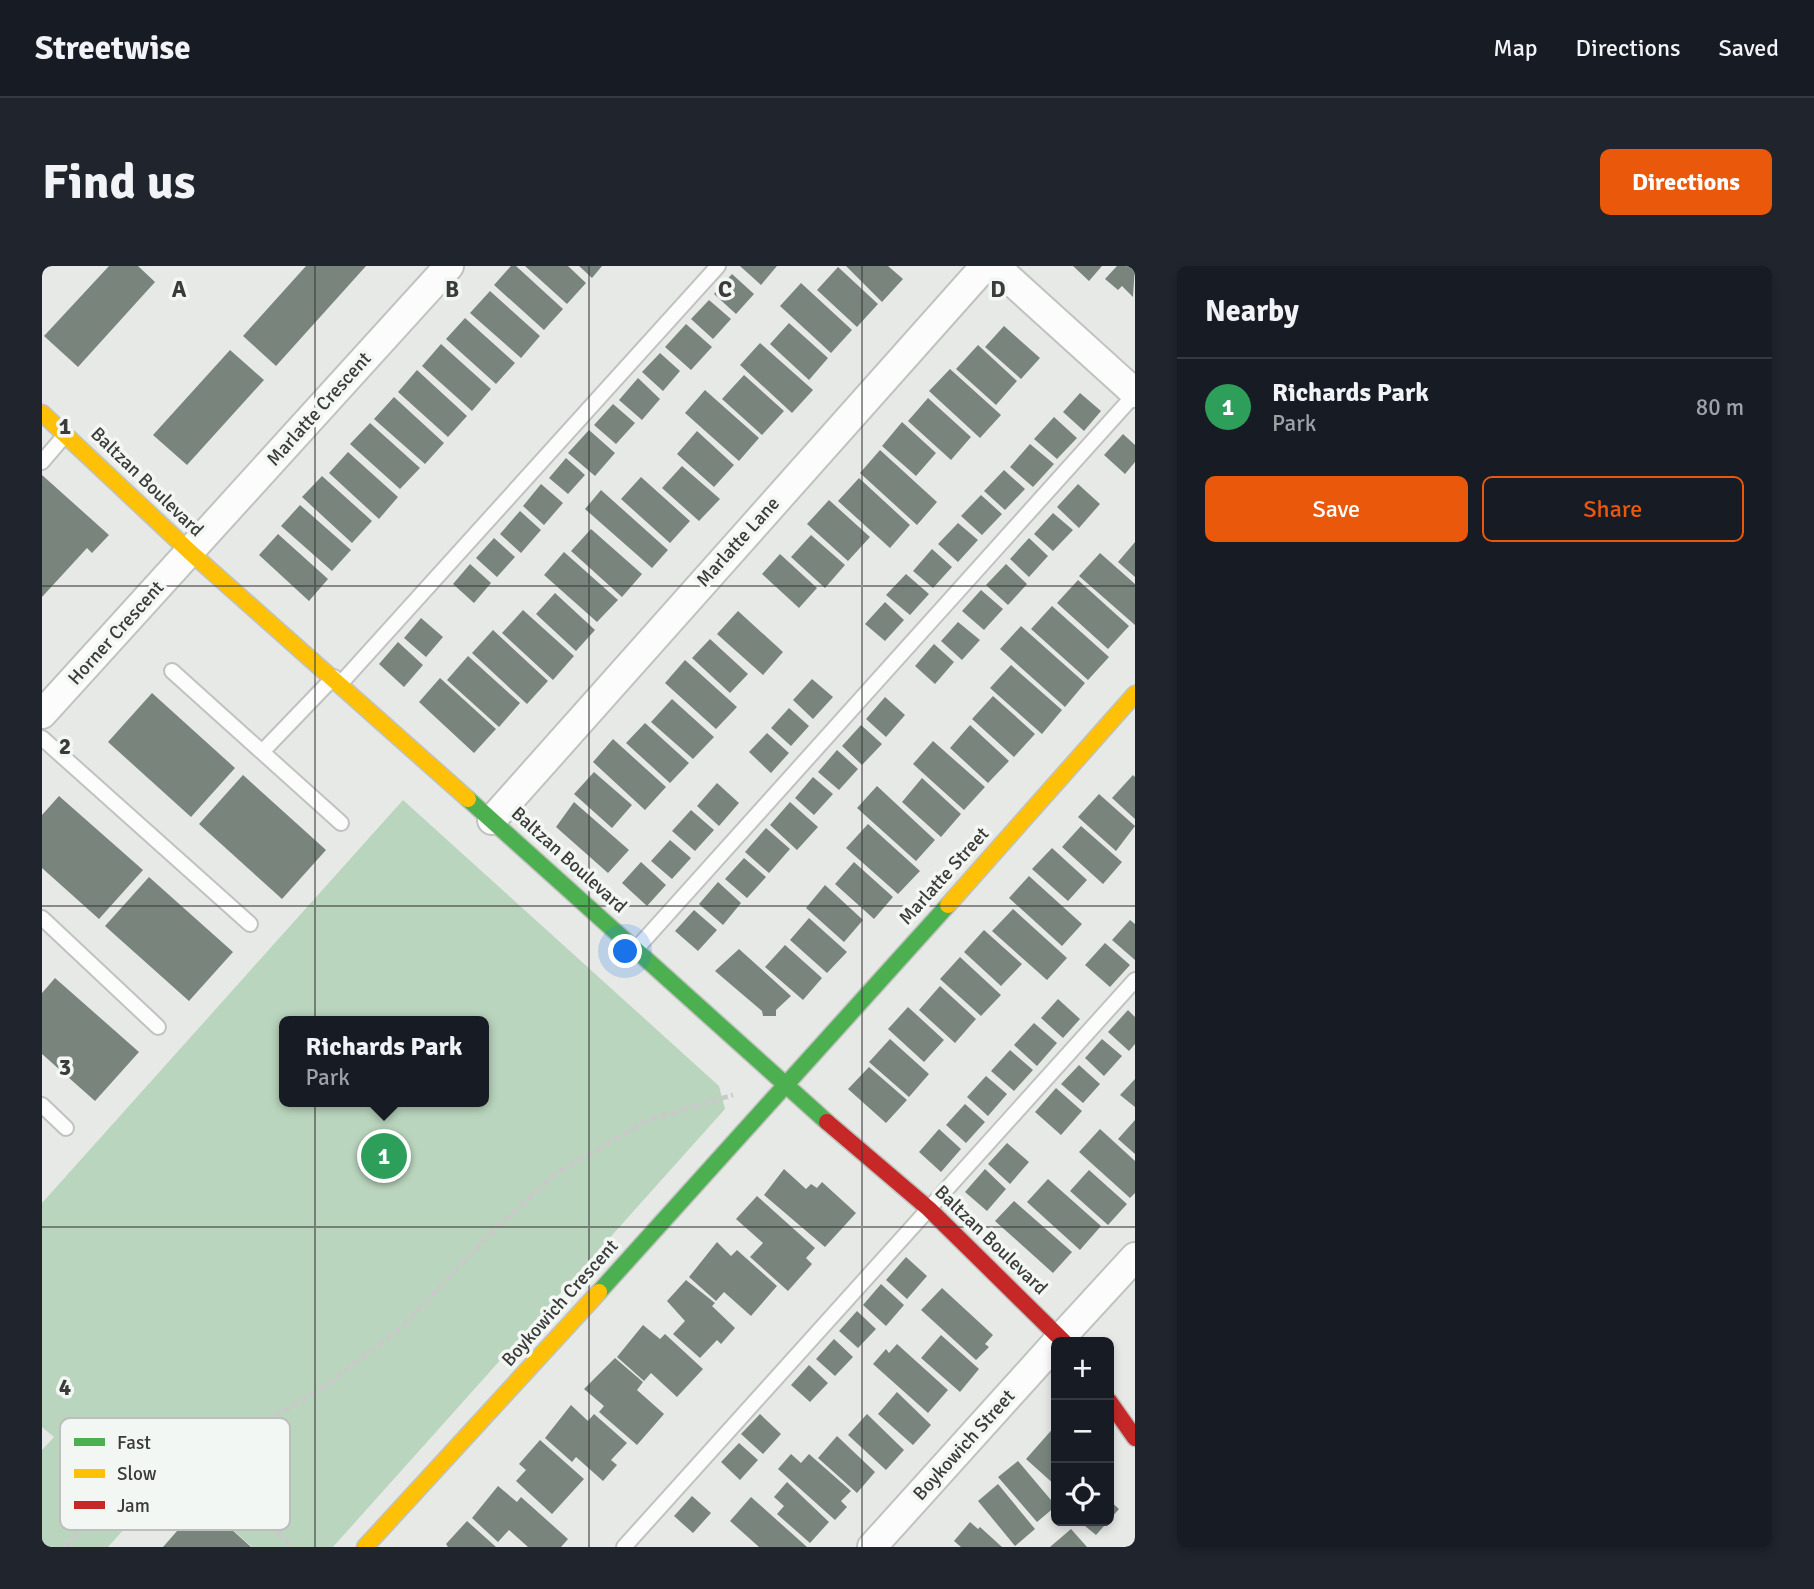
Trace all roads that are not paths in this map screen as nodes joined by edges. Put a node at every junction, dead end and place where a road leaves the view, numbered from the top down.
1 (449, 266) edge
2 (718, 266) edge
3 (985, 266) edge
4 (995, 266) edge
5 (1135, 393) edge
6 (42, 413) edge
7 (66, 434) junction
8 (42, 462) edge
9 (190, 552) junction
10 (172, 671) dead end
11 (337, 680) junction
12 (1135, 694) edge
13 (42, 714) edge
14 (42, 738) edge
15 (262, 752) junction
16 (492, 820) junction
17 (341, 823) dead end
18 (42, 918) edge
19 (250, 924) dead end
20 (636, 949) junction
21 (1135, 980) edge
22 (158, 1027) dead end
23 (786, 1087) junction
24 (42, 1105) edge
25 (66, 1128) dead end
26 (929, 1209) junction
27 (1135, 1257) edge
28 (1055, 1337) edge
29 (1063, 1337) edge
30 (1051, 1350) edge
31 (1114, 1408) edge
32 (1135, 1438) edge
33 (365, 1547) edge
34 (624, 1547) edge
35 (872, 1547) edge

1 - 9 street, Marlatte Crescent
2 - 11 lane
3 - 16 street, Marlatte Lane
4 - 5 street
5 - 20 lane
6 - 7 street, Baltzan Boulevard
7 - 8 lane
7 - 9 street, Baltzan Boulevard
9 - 11 street, Baltzan Boulevard
9 - 13 street, Horner Crescent
10 - 15 lane
11 - 15 lane
11 - 16 street, Baltzan Boulevard
12 - 23 street, Marlatte Street
14 - 19 lane
15 - 17 lane
16 - 20 street, Baltzan Boulevard
18 - 22 lane
20 - 23 street, Baltzan Boulevard
21 - 26 lane
23 - 26 street, Baltzan Boulevard
23 - 33 street, Boykowich Crescent
24 - 25 lane
26 - 28 street, Baltzan Boulevard
26 - 34 lane
27 - 29 street
30 - 35 street, Boykowich Street
31 - 32 street

